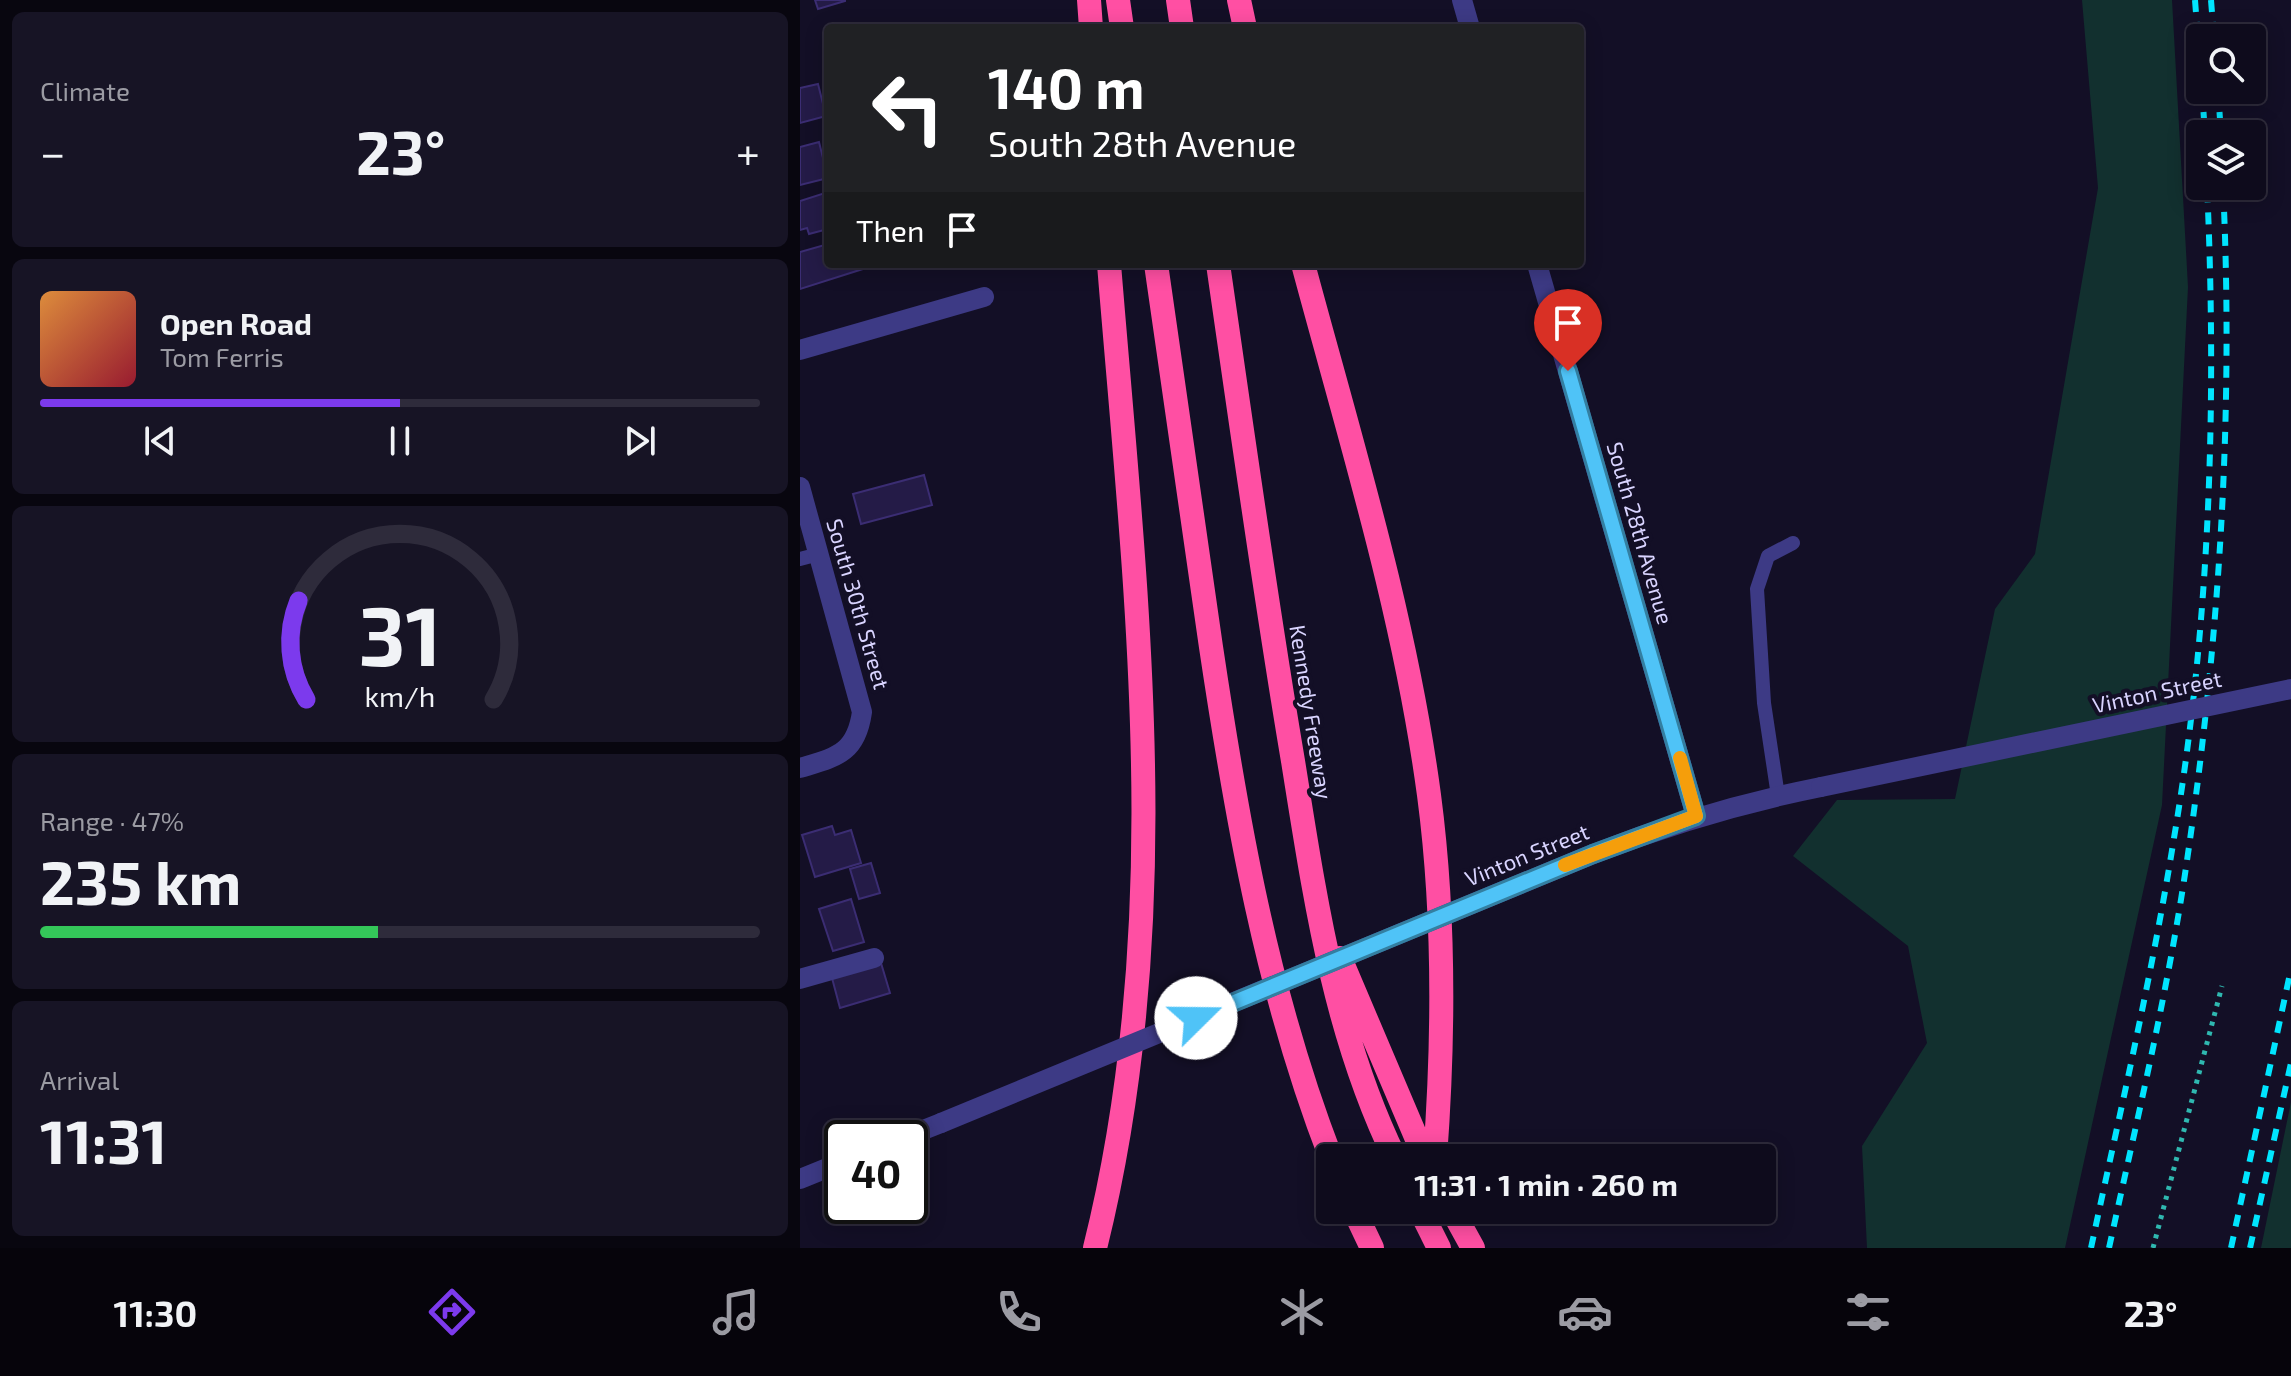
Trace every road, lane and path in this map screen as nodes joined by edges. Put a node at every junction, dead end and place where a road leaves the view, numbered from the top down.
1 (1089, 0) edge
2 (1118, 0) edge
3 (1178, 0) edge
4 (1239, 0) edge
5 (1462, 0) edge
6 (1091, 24) edge
7 (1121, 24) edge
8 (1181, 24) edge
9 (1244, 24) edge
10 (1469, 24) edge
11 (1109, 268) edge
12 (1157, 268) edge
13 (1219, 268) edge
14 (1304, 268) edge
15 (1538, 268) edge
16 (984, 297) dead end
17 (800, 350) edge
18 (800, 487) edge
19 (1793, 543) dead end
20 (810, 556) edge
21 (2291, 689) edge
22 (800, 768) edge
23 (1778, 796) junction
24 (1696, 816) junction
25 (1316, 896) junction
26 (874, 958) dead end
27 (800, 979) edge
28 (2222, 986) dead end
29 (928, 1128) edge
30 (1326, 1144) edge
31 (1388, 1144) edge
32 (1419, 1144) edge
33 (1436, 1144) edge
34 (824, 1169) edge
35 (800, 1179) edge
36 (1427, 1224) edge
37 (1430, 1224) edge
38 (1460, 1224) edge
39 (1095, 1248) edge
40 (1428, 1248) edge
41 (1439, 1248) edge
42 (1473, 1248) edge
43 (2153, 1248) edge

1 - 6 highway
2 - 7 highway
3 - 8 highway
4 - 9 highway
5 - 10 street
11 - 39 highway
12 - 30 highway
13 - 25 highway, Kennedy Freeway
14 - 33 highway
15 - 24 street, South 28th Avenue
16 - 17 street
18 - 20 street, South 30th Street
19 - 23 lane
20 - 22 street, South 30th Street
21 - 23 street, Vinton Street, bridge
23 - 24 street, Vinton Street
24 - 29 street, Vinton Street, bridge
25 - 31 highway, Kennedy Freeway
25 - 32 highway
26 - 27 street
28 - 43 path
34 - 35 street
36 - 41 highway, bridge
37 - 40 highway
38 - 42 highway

